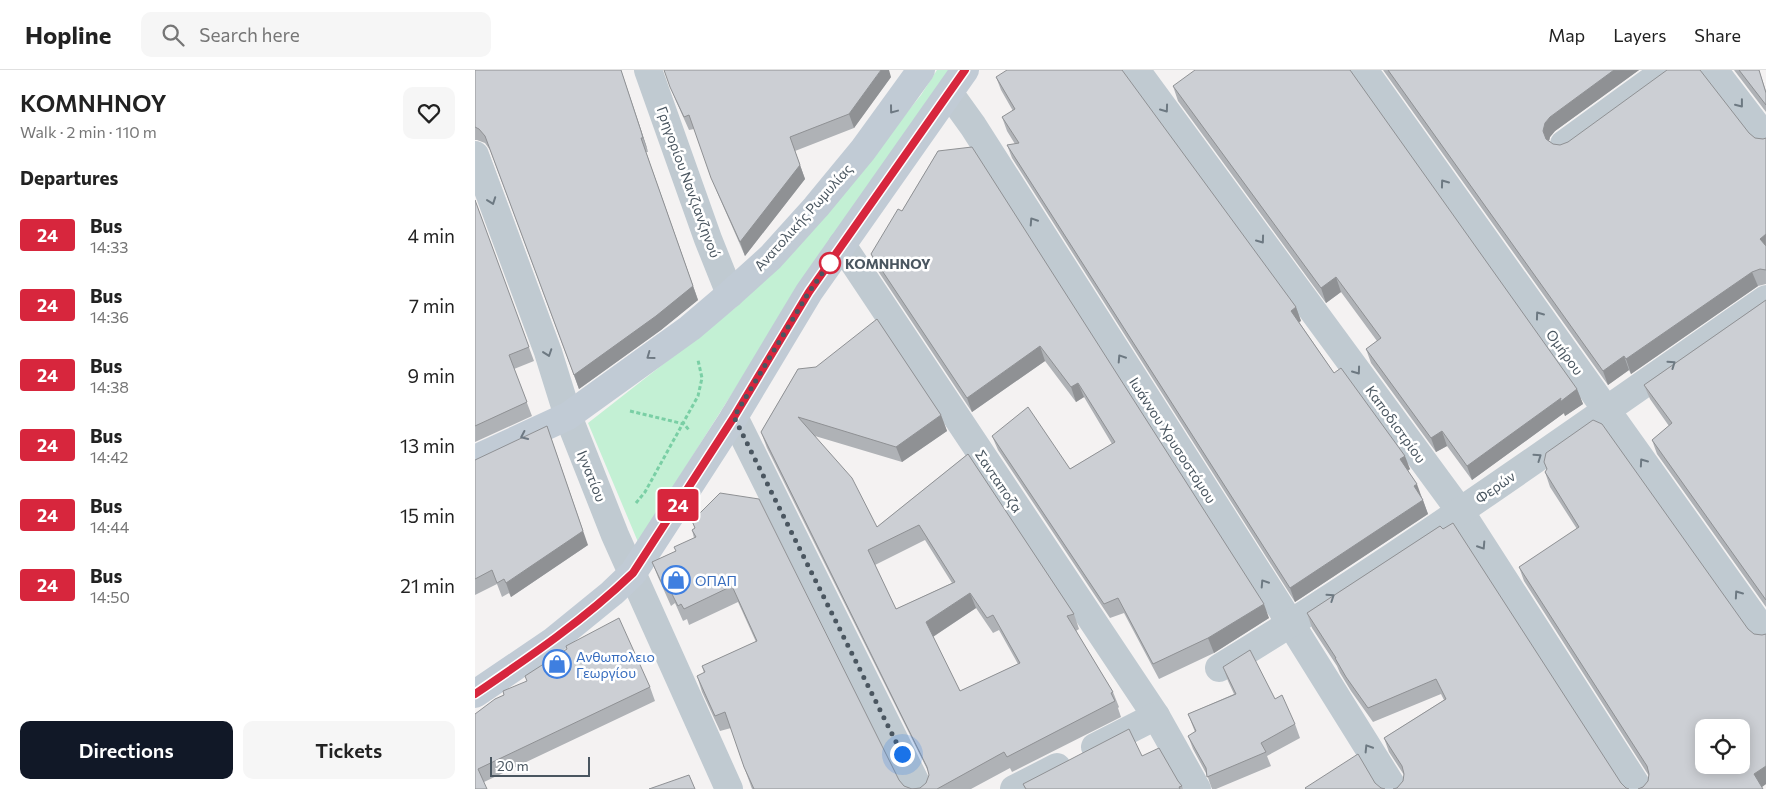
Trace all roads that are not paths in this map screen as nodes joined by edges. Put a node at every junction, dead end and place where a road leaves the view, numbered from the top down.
1 (648, 70) edge
2 (965, 70) edge
3 (1136, 70) edge
4 (1364, 70) edge
5 (1666, 70) edge
6 (1714, 70) edge
7 (912, 75) edge
8 (950, 94) junction
9 (1766, 138) edge
10 (1564, 144) edge
11 (475, 155) edge
12 (842, 245) junction
13 (731, 294) junction
14 (1766, 299) edge
15 (578, 409) junction
16 (1606, 410) junction
17 (734, 417) junction
18 (475, 459) edge
19 (1460, 512) junction
20 (633, 573) junction
21 (1291, 624) junction
22 (1766, 634) edge
23 (1219, 668) dead end
24 (475, 694) edge
25 (1156, 716) junction
26 (729, 789) edge
27 (919, 789) edge
28 (1014, 789) edge
29 (1197, 789) edge
30 (1393, 789) edge
31 (1639, 789) edge

1 - 13 street, Γρηγορίου Νανζιανζηνού
2 - 8 main road
3 -> 19 street, Καποδιστρίου
16 -> 4 street, Ομήρου
5 - 10 street
6 -> 9 street
7 -> 13 main road, Ανατολικής Ρωμυλίας
8 - 12 main road
21 -> 8 street, Ιωάννου Χρυσοστόμου
11 -> 15 street, Ιγνατίου
12 - 17 main road
12 - 25 street, Σανταποζα
13 -> 15 main road, Ανατολικής Ρωμυλίας
16 -> 14 street, Φερών
15 -> 18 main road, Ανατολικής Ρωμυλίας
15 - 20 street, Ιγνατίου
19 -> 16 street, Φερών
22 -> 16 street, Ομήρου
17 - 20 main road
17 - 27 street
21 -> 19 street, Φερών
19 -> 31 street, Καποδιστρίου
20 - 24 main road
20 - 26 street, Ιγνατίου
21 - 23 street, Φερών
30 -> 21 street, Ιωάννου Χρυσοστόμου
25 - 28 street
25 - 29 street, Σανταποζα

